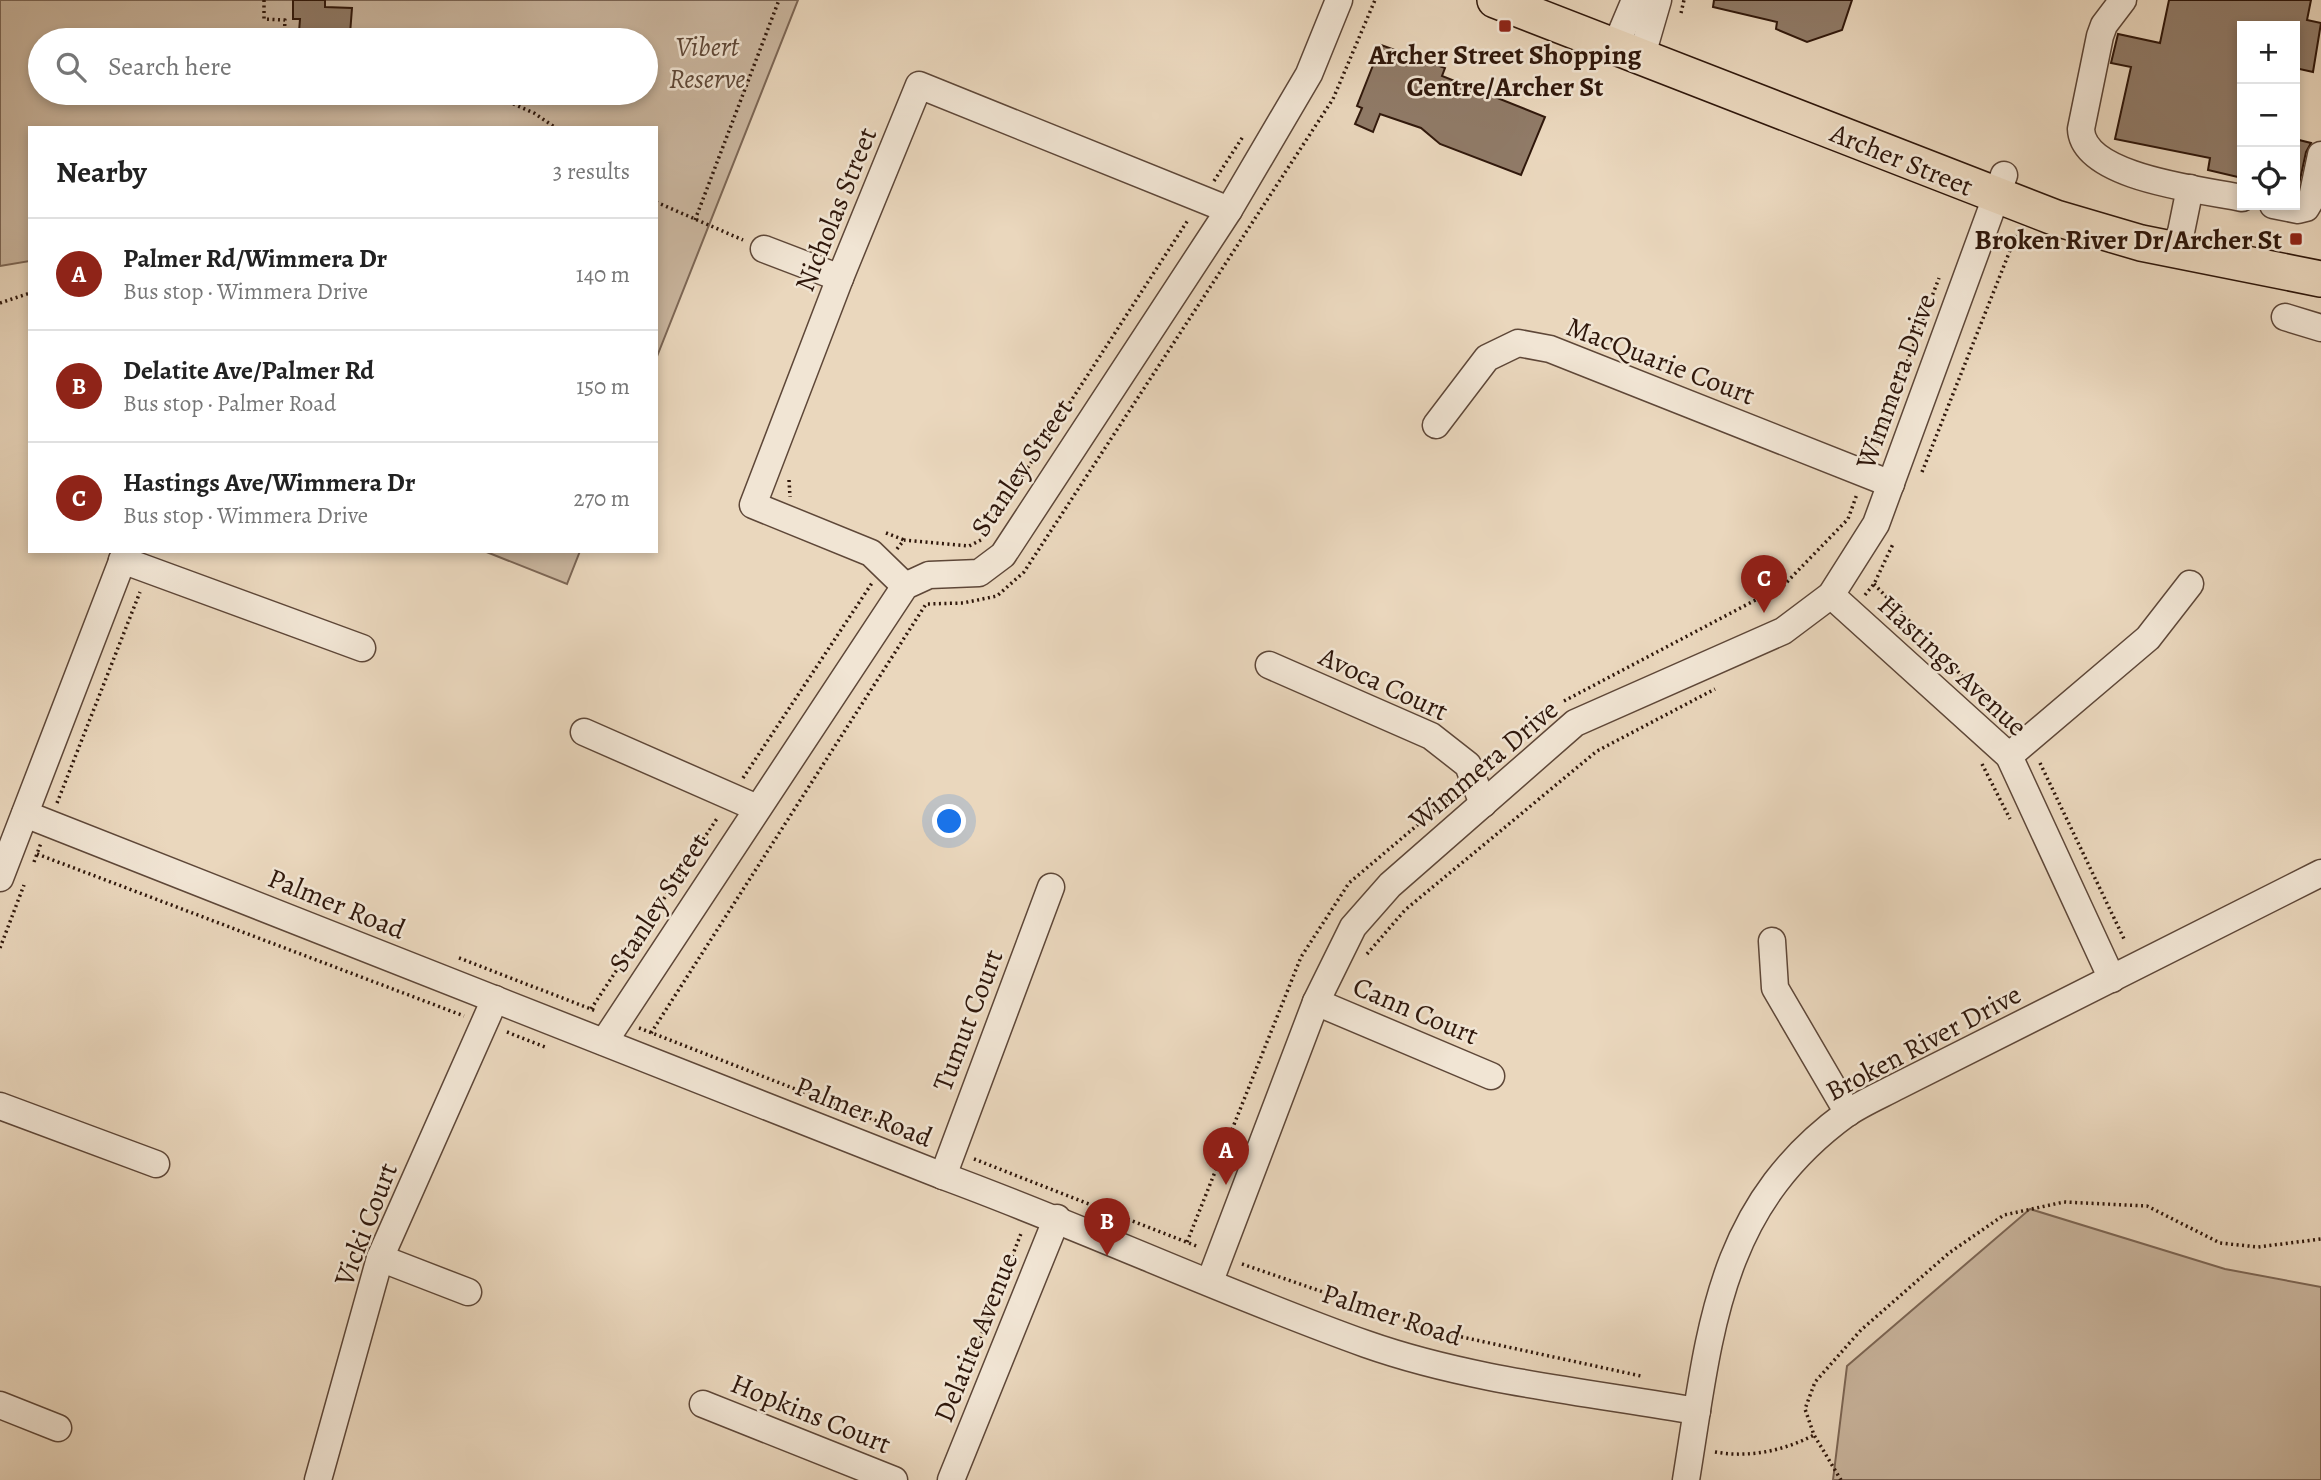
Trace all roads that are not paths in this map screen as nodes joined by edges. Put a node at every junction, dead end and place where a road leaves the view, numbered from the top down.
1 (1339, 0) edge
2 (1495, 0) edge
3 (1561, 0) edge
4 (1658, 0) edge
5 (2123, 0) edge
6 (1634, 32) edge
7 (2321, 155) edge
8 (2000, 186) junction
9 (2190, 187) junction
10 (2237, 197) edge
11 (1229, 210) junction
12 (2300, 210) edge
13 (2164, 236) junction
14 (764, 249) road end
15 (2321, 266) edge
16 (840, 278) junction
17 (2321, 279) edge
18 (2285, 317) dead end
19 (2321, 328) edge
20 (1436, 425) dead end
21 (1891, 484) junction
22 (124, 556) edge
23 (2190, 584) dead end
24 (905, 586) junction
25 (1840, 603) junction
26 (362, 648) dead end
27 (1269, 665) dead end
28 (584, 732) dead end
29 (2009, 756) junction
30 (29, 802) junction
31 (1483, 804) junction
32 (757, 808) junction
33 (2321, 873) edge
34 (0, 878) edge
35 (1051, 887) dead end
36 (1772, 941) dead end
37 (2112, 979) junction
38 (495, 999) junction
39 (1316, 1002) junction
40 (604, 1042) junction
41 (1491, 1076) dead end
42 (0, 1106) edge
43 (1848, 1112) junction
44 (156, 1164) dead end
45 (943, 1176) junction
46 (1058, 1218) junction
47 (380, 1258) junction
48 (1210, 1281) junction
49 (468, 1292) dead end
50 (704, 1404) dead end
51 (0, 1405) edge
52 (1697, 1411) junction
53 (58, 1428) dead end
54 (318, 1480) edge
55 (894, 1480) edge
56 (951, 1480) edge
57 (1686, 1480) edge

1 - 11 street, Stanley Street
2 - 6 main road, Archer Street
3 - 6 main road, Archer Street
4 - 6 street
5 - 9 street
6 - 8 main road, Archer Street
7 - 12 street
8 - 13 main road, Archer Street
8 - 21 street, Wimmera Drive
9 - 10 street
9 - 13 street
11 - 16 street, Nicholas Street
11 - 24 street, Stanley Street
13 - 15 main road, Archer Street
13 - 17 main road, Archer Street
14 - 16 street
16 - 24 street, Nicholas Street
18 - 19 street
20 - 21 street, MacQuarie Court
21 - 25 street, Wimmera Drive
22 - 26 street
22 - 30 street
23 - 29 street
24 - 32 street, Stanley Street
25 - 29 street, Hastings Avenue
25 - 31 street, Wimmera Drive
27 - 31 street, Avoca Court
28 - 32 street
29 - 37 street, Hastings Avenue
30 - 34 street
30 - 38 street, Palmer Road
31 - 39 street, Wimmera Drive
32 - 40 street, Stanley Street
33 - 37 street, Broken River Drive
35 - 45 street, Tumut Court
36 - 43 street
37 - 43 street, Broken River Drive
38 - 40 street, Palmer Road
38 - 47 street, Vicki Court
39 - 41 street, Cann Court
39 - 48 street, Wimmera Drive
40 - 45 street, Palmer Road
42 - 44 street
43 - 52 street, Broken River Drive
45 - 46 street, Palmer Road
46 - 48 street, Palmer Road
46 - 56 street, Delatite Avenue
47 - 49 street
47 - 54 street, Vicki Court
48 - 52 street, Palmer Road
50 - 55 street, Hopkins Court
51 - 53 street
52 - 57 street, Broken River Drive

